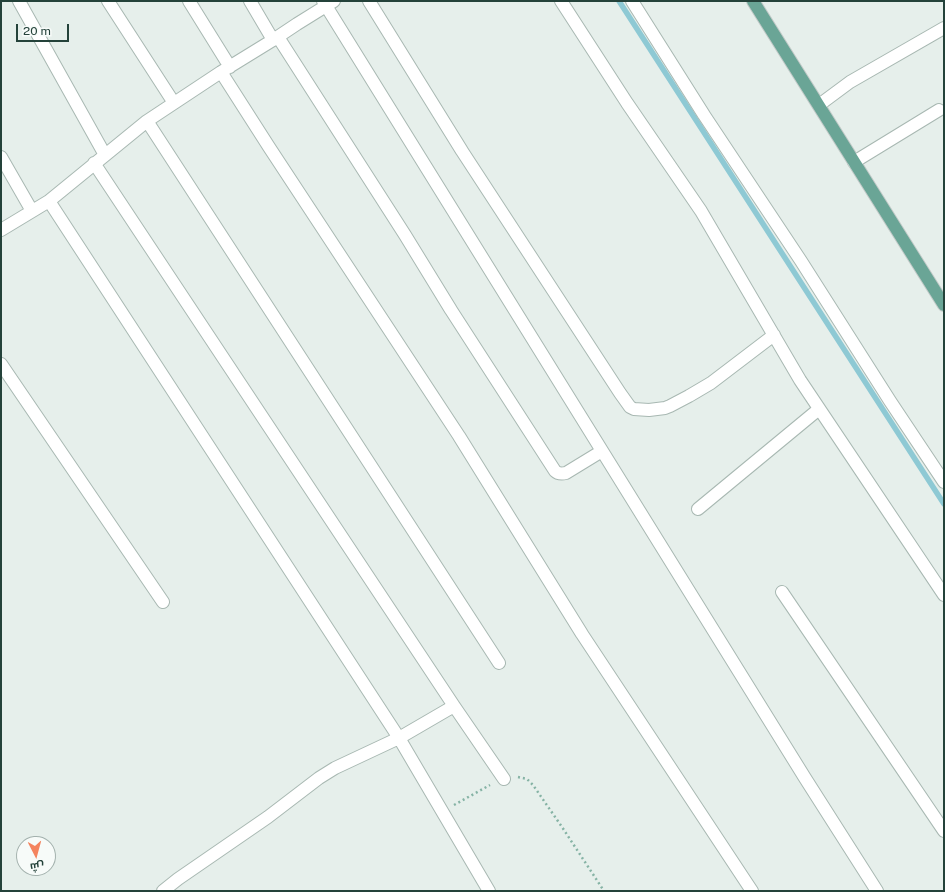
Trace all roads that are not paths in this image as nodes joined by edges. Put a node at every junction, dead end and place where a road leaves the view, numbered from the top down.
1 (19, 1) edge
2 (108, 1) edge
3 (189, 1) edge
4 (250, 1) edge
5 (369, 1) edge
6 (561, 1) edge
7 (632, 1) edge
8 (753, 1) edge
9 (328, 3) edge
10 (944, 28) edge
11 (275, 39) junction
12 (226, 69) junction
13 (174, 103) junction
14 (819, 105) junction
15 (939, 110) dead end
16 (147, 121) junction
17 (105, 155) junction
18 (1, 157) edge
19 (854, 162) junction
20 (94, 163) junction
21 (49, 201) junction
22 (32, 211) junction
23 (1, 230) edge
24 (944, 305) edge
25 (774, 335) junction
26 (1, 364) edge
27 (820, 408) junction
28 (602, 451) junction
29 (944, 482) edge
30 (698, 509) dead end
31 (782, 592) dead end
32 (944, 595) edge
33 (163, 602) dead end
34 (499, 664) dead end
35 (454, 706) junction
36 (399, 738) junction
37 (504, 779) road end
38 (944, 831) edge
39 (163, 891) edge
40 (489, 891) edge
41 (752, 891) edge
42 (877, 891) edge

1 - 17 street
2 - 13 street
3 - 12 street
4 - 11 street
5 - 25 street
6 - 25 street
7 - 29 street
8 - 14 main road
9 - 11 street
9 - 28 street
10 - 14 street
11 - 12 street
11 - 28 street
12 - 13 street
12 - 41 street
13 - 16 street
14 - 19 main road
15 - 19 street
16 - 17 street
16 - 34 street
17 - 20 street
18 - 22 street
19 - 24 main road
20 - 21 street
20 - 35 street
21 - 22 street
21 - 36 street
22 - 23 street
25 - 27 street
26 - 33 street
27 - 30 street
27 - 32 street
28 - 42 street
31 - 38 street
35 - 36 street
35 - 37 street
36 - 39 street
36 - 40 street

